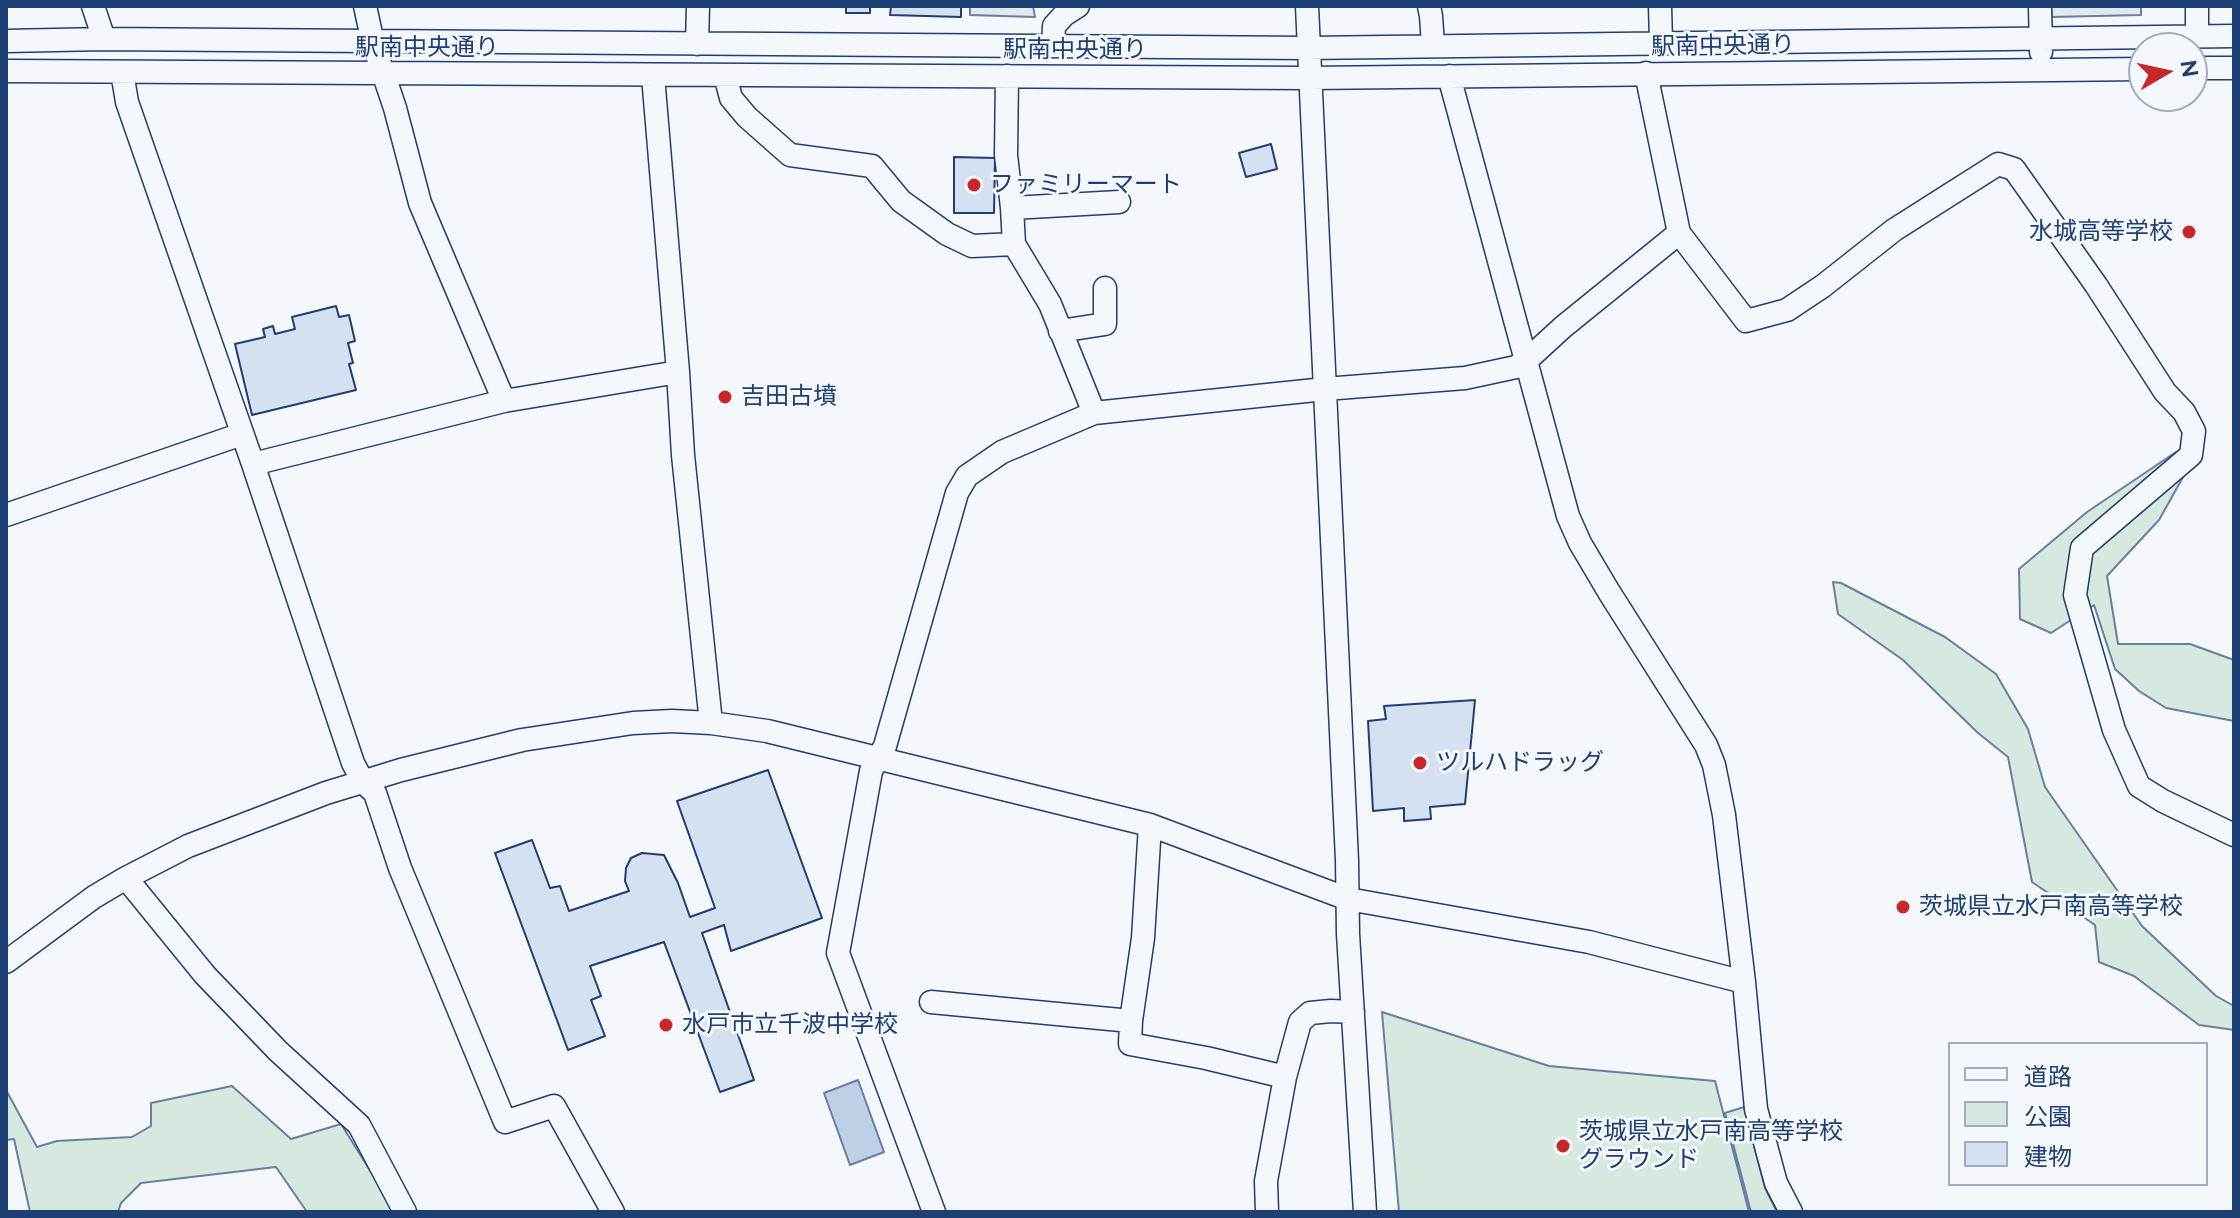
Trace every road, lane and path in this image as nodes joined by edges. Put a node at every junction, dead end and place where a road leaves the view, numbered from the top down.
1 (93, 6) edge
2 (365, 6) edge
3 (698, 6) edge
4 (1078, 6) edge
5 (1307, 6) edge
6 (1429, 6) edge
7 (1660, 6) edge
8 (2040, 6) edge
9 (2197, 6) edge
10 (2197, 32) edge
11 (2208, 36) edge
12 (2234, 36) edge
13 (2128, 37) edge
14 (2040, 38) junction
15 (104, 39) junction
16 (6, 41) edge
17 (1661, 42) junction
18 (373, 43) junction
19 (697, 44) junction
20 (1433, 45) junction
21 (1053, 46) junction
22 (1308, 48) junction
23 (2208, 68) edge
24 (2234, 68) edge
25 (2128, 69) edge
26 (2041, 70) junction
27 (6, 71) edge
28 (122, 72) junction
29 (1646, 73) junction
30 (385, 74) junction
31 (725, 75) junction
32 (653, 76) junction
33 (1007, 76) junction
34 (1449, 76) junction
35 (1309, 78) junction
36 (1119, 202) dead end
37 (1012, 208) junction
38 (1679, 233) junction
39 (1014, 244) junction
40 (1105, 288) dead end
41 (1060, 331) junction
42 (1527, 360) junction
43 (678, 372) junction
44 (1325, 389) junction
45 (504, 401) junction
46 (1094, 413) junction
47 (242, 434) junction
48 (253, 464) junction
49 (6, 515) edge
50 (711, 723) junction
51 (877, 758) junction
52 (363, 782) junction
53 (1150, 825) junction
54 (2234, 835) edge
55 (126, 878) junction
56 (1348, 899) junction
57 (6, 962) edge
58 (1744, 982) junction
59 (931, 1002) dead end
60 (1353, 1012) junction
61 (1131, 1021) junction
62 (1285, 1077) junction
63 (405, 1212) edge
64 (613, 1212) edge
65 (934, 1212) edge
66 (1267, 1212) edge
67 (1365, 1212) edge
68 (1791, 1212) edge

1 - 15 street
2 - 18 street
3 - 19 street
4 - 21 street
5 - 22 street
6 - 20 street
7 - 17 street
8 - 14 street
9 - 10 street
11 - 12 street, 駅南中央通り
13 - 14 street, 駅南中央通り
14 - 17 street, 駅南中央通り
14 - 26 street
15 - 16 street, 駅南中央通り
15 - 18 street, 駅南中央通り
17 - 20 street, 駅南中央通り
18 - 19 street, 駅南中央通り
18 - 30 street
19 - 21 street, 駅南中央通り
20 - 22 street, 駅南中央通り
21 - 22 street, 駅南中央通り
22 - 35 street
23 - 24 street
25 - 26 street, 駅南中央通り
26 - 29 street, 駅南中央通り
27 - 28 street, 駅南中央通り
28 - 30 street, 駅南中央通り
28 - 47 street
29 - 34 street, 駅南中央通り
29 - 38 street
30 - 32 street, 駅南中央通り
30 - 45 street
31 - 32 street, 駅南中央通り
31 - 33 street, 駅南中央通り
31 - 39 street
32 - 43 street
33 - 35 street, 駅南中央通り
33 - 37 street
34 - 35 street, 駅南中央通り
34 - 42 street
35 - 44 street
36 - 37 street
37 - 39 street
38 - 42 street
38 - 54 street
39 - 41 street
40 - 41 street
41 - 46 street
42 - 44 street
42 - 58 street
43 - 45 street
43 - 50 street
44 - 46 street
44 - 56 street
45 - 48 street
46 - 51 street
47 - 48 street
47 - 49 street
48 - 52 street
50 - 51 street
50 - 52 street
51 - 53 street
51 - 65 street
52 - 55 street
52 - 64 street
53 - 56 street
53 - 61 street
55 - 57 street
55 - 63 street
56 - 58 street
56 - 60 street
58 - 68 street
59 - 61 street
60 - 62 street
60 - 67 street
61 - 62 street
62 - 66 street

